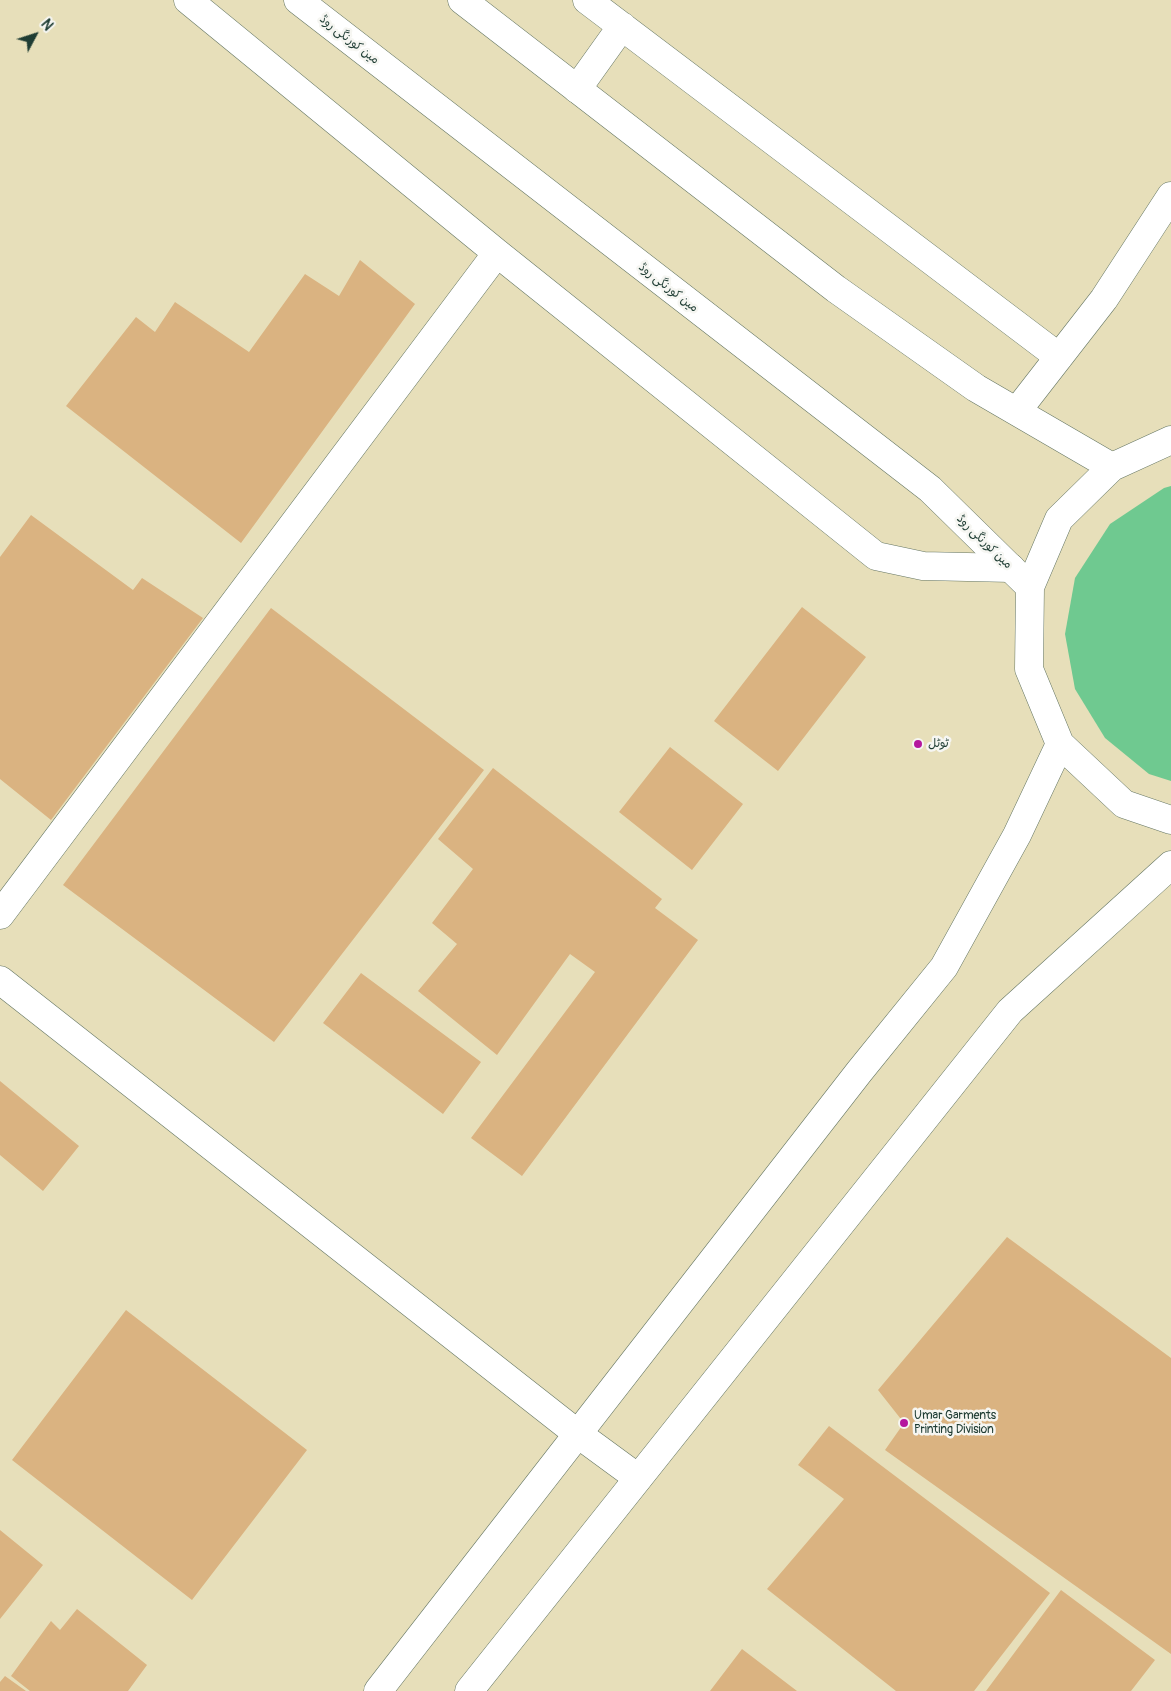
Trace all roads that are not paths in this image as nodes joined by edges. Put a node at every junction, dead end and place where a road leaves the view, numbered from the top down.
1 (188, 0) edge
2 (298, 0) edge
3 (462, 0) edge
4 (587, 0) edge
5 (622, 26) junction
6 (577, 89) junction
7 (1171, 196) edge
8 (497, 253) junction
9 (1059, 357) junction
10 (1017, 411) junction
11 (1171, 440) edge
12 (1112, 467) junction
13 (1021, 578) junction
14 (1060, 744) junction
15 (1171, 820) edge
16 (1171, 864) edge
17 (0, 915) edge
18 (0, 980) edge
19 (578, 1434) junction
20 (638, 1478) junction
21 (378, 1691) edge
22 (469, 1691) edge

1 - 8 main road
2 - 13 main road, مین کورنگی روڈ
3 - 6 main road
4 - 5 main road
5 - 6 main road
5 - 9 main road
6 - 10 main road
7 - 9 main road
8 - 13 main road
8 - 17 main road
9 - 10 main road
10 - 12 main road
11 - 12 main road
12 - 13 main road
13 - 14 main road
14 - 15 main road
14 - 19 main road
16 - 20 main road
18 - 19 main road
19 - 20 main road
19 - 21 main road
20 - 22 main road

